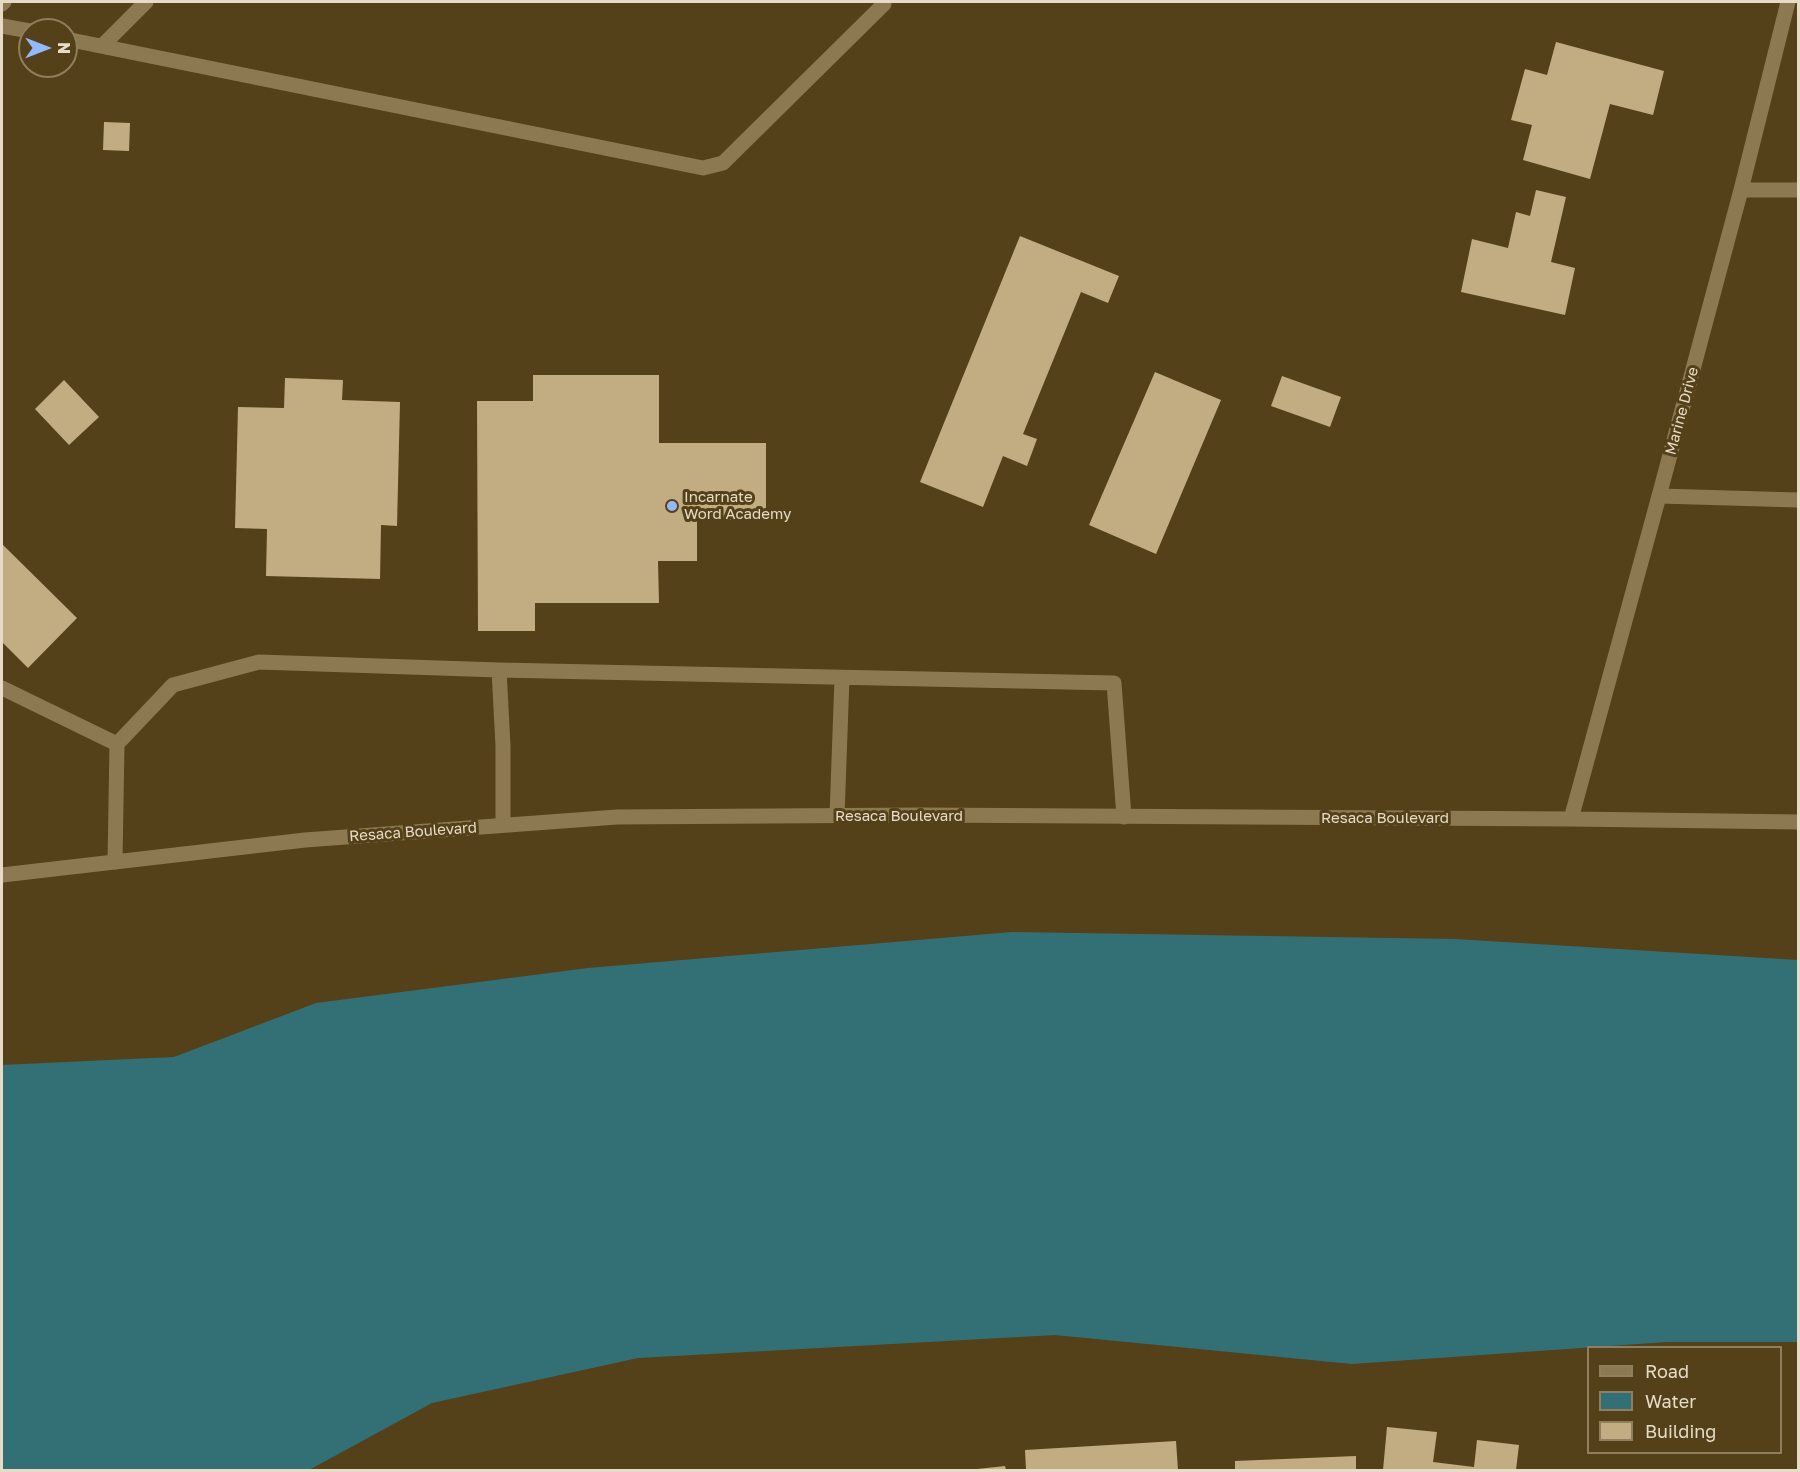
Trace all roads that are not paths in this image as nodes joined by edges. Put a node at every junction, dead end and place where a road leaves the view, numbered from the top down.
1 (146, 2) edge
2 (882, 2) edge
3 (1788, 2) edge
4 (2, 26) edge
5 (18, 29) edge
6 (78, 41) edge
7 (102, 46) junction
8 (1740, 190) junction
9 (1798, 190) edge
10 (1659, 496) junction
11 (1798, 500) edge
12 (499, 670) junction
13 (842, 678) junction
14 (2, 688) edge
15 (117, 744) junction
16 (837, 816) junction
17 (1124, 817) junction
18 (1571, 819) junction
19 (1798, 822) edge
20 (503, 825) junction
21 (115, 862) junction
22 (2, 875) edge

1 - 7 street
2 - 7 street
3 - 8 street, Marine Drive
4 - 5 street
6 - 7 street
8 - 9 street
8 - 10 street, Marine Drive
10 - 11 street
10 - 18 street, Marine Drive
12 - 13 street
12 - 15 street
12 - 20 street
13 - 16 street
13 - 17 street
14 - 15 street
15 - 21 street
16 - 17 street, Resaca Boulevard
16 - 20 street, Resaca Boulevard
17 - 18 street, Resaca Boulevard
18 - 19 street, Resaca Boulevard
20 - 21 street, Resaca Boulevard
21 - 22 street, Resaca Boulevard

